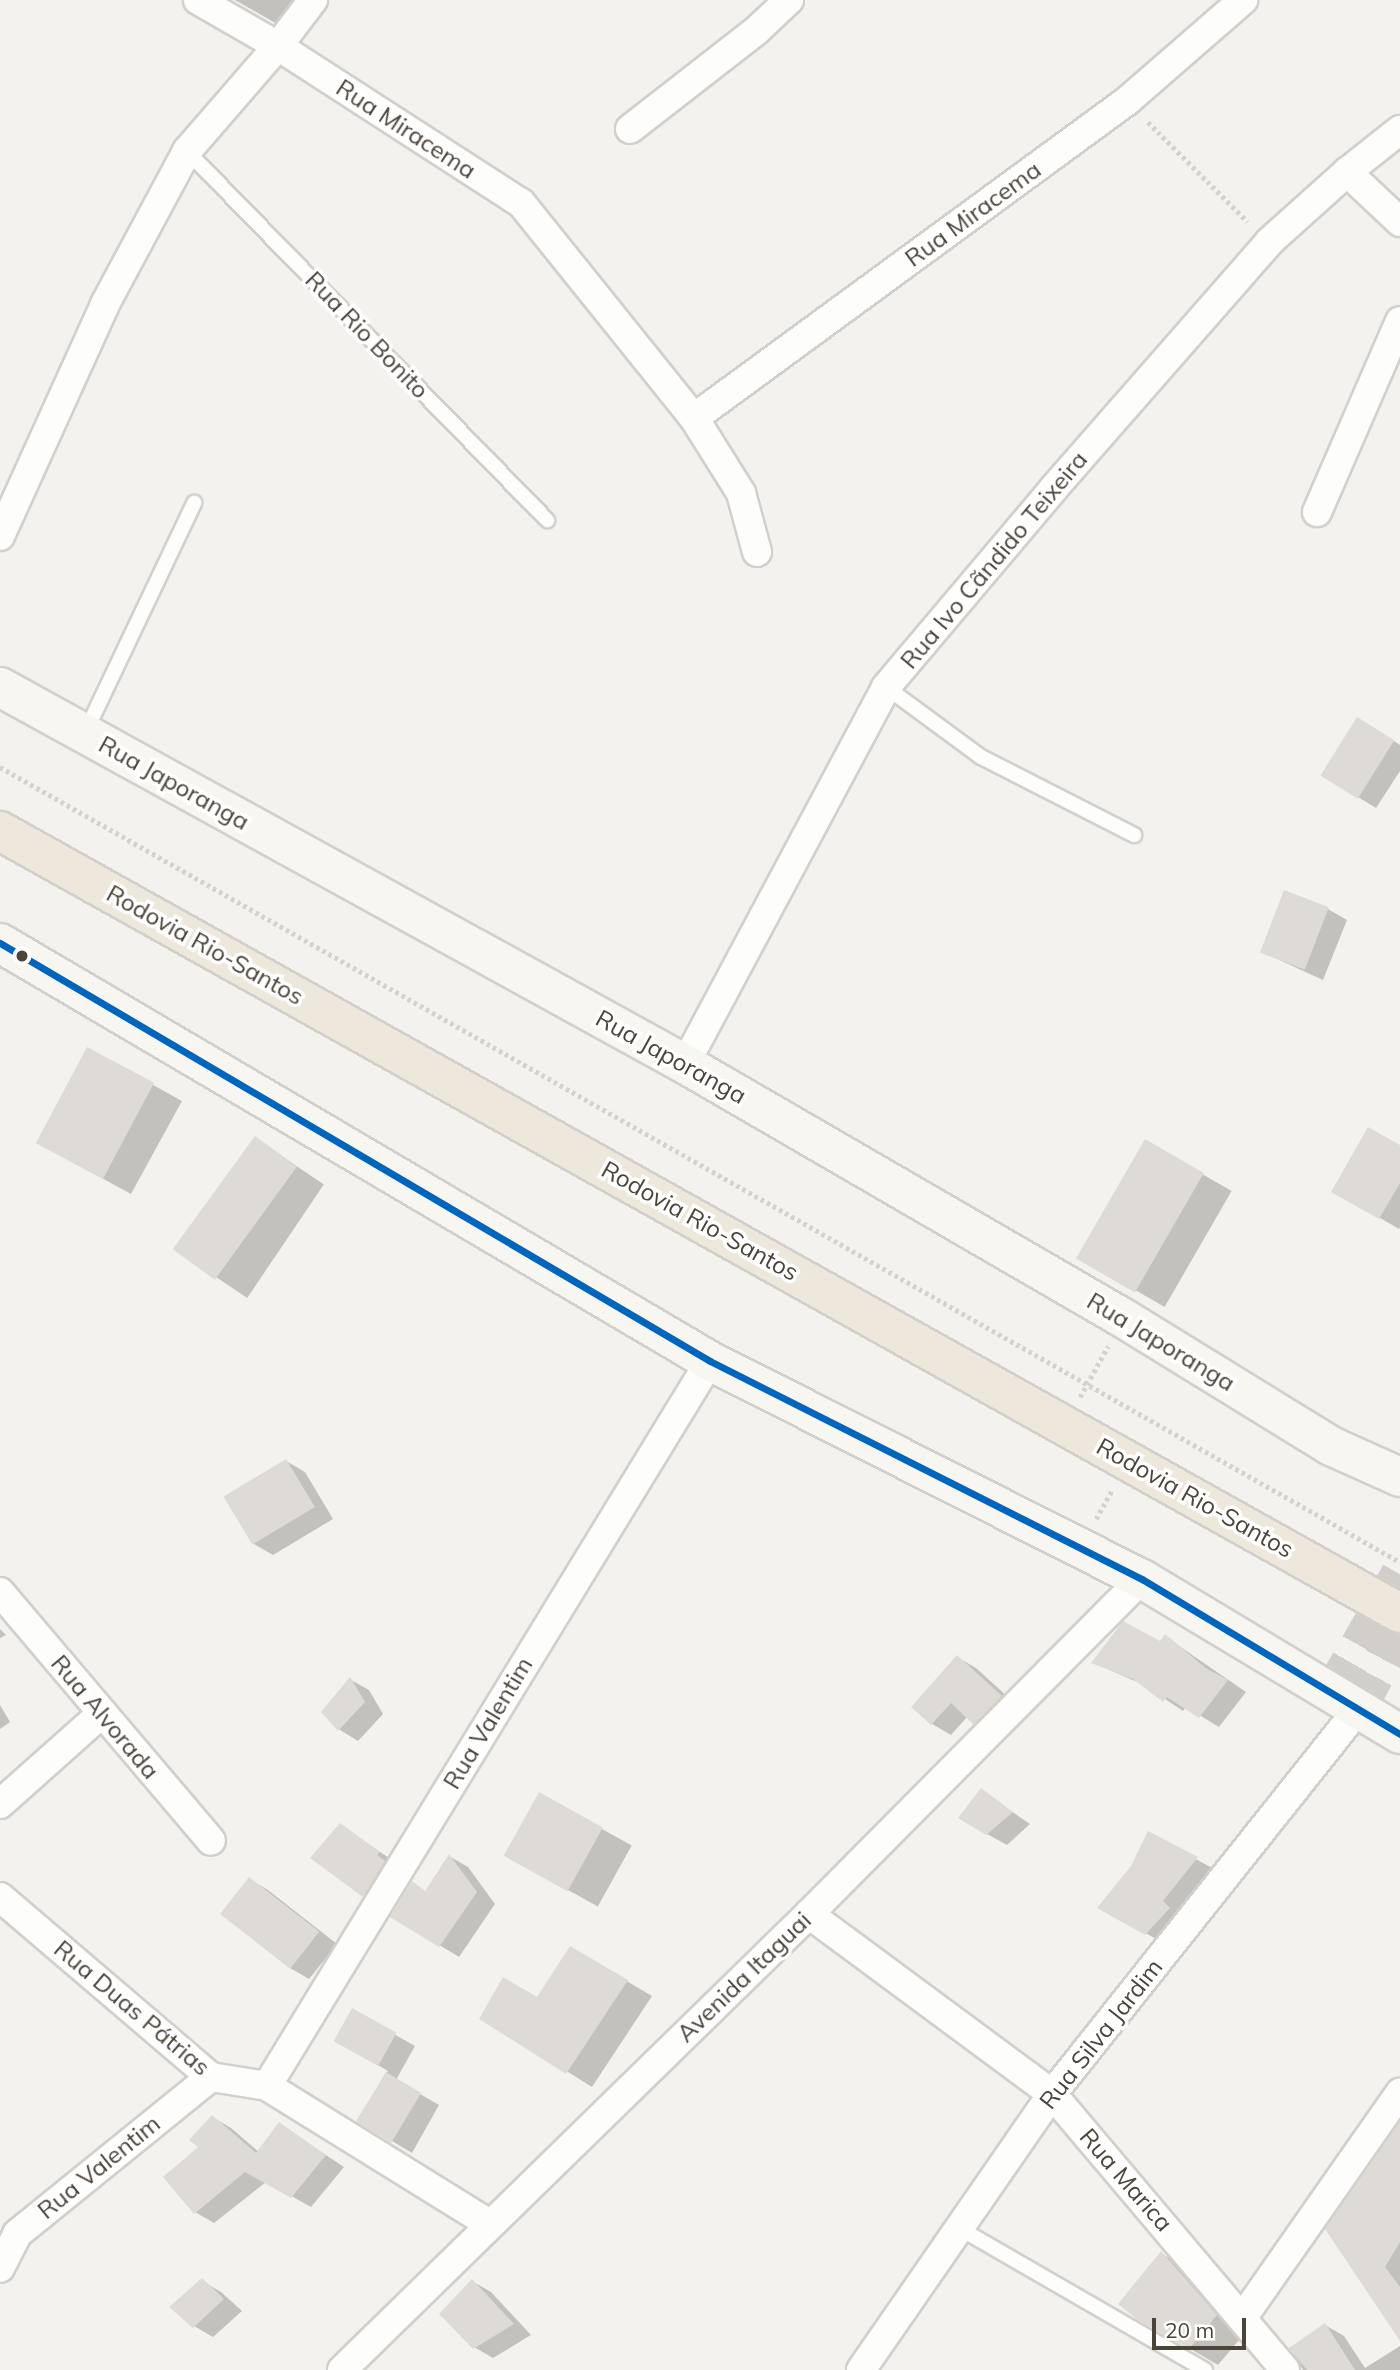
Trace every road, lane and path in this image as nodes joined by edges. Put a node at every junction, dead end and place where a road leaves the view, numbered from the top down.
1 (198, 0) edge
2 (313, 0) edge
3 (789, 0) edge
4 (1243, 0) edge
5 (278, 46) junction
6 (1128, 101) junction
7 (630, 128) dead end
8 (1400, 130) edge
9 (187, 150) junction
10 (1347, 172) junction
11 (1400, 222) edge
12 (1269, 242) junction
13 (1400, 321) edge
14 (694, 418) junction
15 (194, 503) dead end
16 (1317, 512) dead end
17 (547, 520) dead end
18 (0, 536) edge
19 (757, 552) dead end
20 (0, 687) edge
21 (886, 687) junction
22 (85, 734) junction
23 (0, 767) edge
24 (0, 831) edge
25 (1134, 835) dead end
26 (0, 943) edge
27 (685, 1064) junction
28 (1123, 1318) junction
29 (710, 1361) junction
30 (1087, 1383) junction
31 (1065, 1425) junction
32 (1331, 1446) junction
33 (1400, 1477) edge
34 (1400, 1507) edge
35 (1400, 1562) edge
36 (1142, 1579) junction
37 (0, 1592) edge
38 (1400, 1613) edge
39 (1357, 1710) junction
40 (102, 1713) junction
41 (1400, 1734) edge
42 (0, 1804) edge
43 (211, 1841) dead end
44 (0, 1897) edge
45 (809, 1913) junction
46 (211, 2077) junction
47 (267, 2086) junction
48 (1052, 2094) junction
49 (1400, 2094) edge
50 (490, 2224) junction
51 (8, 2228) edge
52 (960, 2228) junction
53 (0, 2268) edge
54 (1243, 2317) junction
55 (342, 2370) edge
56 (861, 2370) edge
57 (1205, 2370) edge
58 (1285, 2370) edge

1 - 5 street, Rua Miracema
2 - 5 street
3 - 7 street
4 - 6 street, Rua Miracema
5 - 9 street
5 - 14 street, Rua Miracema
6 - 12 path
6 - 14 street, Rua Miracema
8 - 10 street, Rua Ivo Cãndido Teixeira
9 - 17 lane, Rua Rio Bonito
9 - 18 street
10 - 11 street
10 - 12 street, Rua Ivo Cãndido Teixeira
12 - 21 street, Rua Ivo Cãndido Teixeira
13 - 16 street
14 - 19 street, Rua Miracema
15 - 22 lane
20 - 22 main road, Rua Japoranga
21 - 25 lane
21 - 27 street, Rua Ivo Cãndido Teixeira
22 - 27 main road, Rua Japoranga
23 - 30 path
24 - 31 highway, Rodovia Rio-Santos
26 - 29 main road
27 - 28 main road, Rua Japoranga
28 - 30 path
28 - 32 main road, Rua Japoranga
29 - 36 main road
29 - 47 street, Rua Valentim
30 - 31 path
30 - 35 path
31 - 38 highway, Rodovia Rio-Santos
32 - 33 main road, Rua Japoranga
32 - 34 main road, Rua Japoranga
36 - 39 main road
36 - 45 street, Avenida Itaguai
37 - 40 street, Rua Alvorada
39 - 41 main road
39 - 48 street, Rua Silva Jardim
40 - 42 street
40 - 43 street, Rua Alvorada
44 - 46 street, Rua Duas Pátrias
45 - 48 street, Rua Marica
45 - 50 street, Avenida Itaguai
46 - 47 street, Rua Duas Pátrias
46 - 51 street, Rua Valentim
47 - 50 street, Rua Duas Pátrias
48 - 52 street, Rua Silva Jardim
48 - 54 street, Rua Marica
49 - 54 street
50 - 55 street, Avenida Itaguai
51 - 53 street, Rua Valentim
52 - 56 street, Rua Silva Jardim
52 - 57 lane
54 - 58 street, Rua Marica

